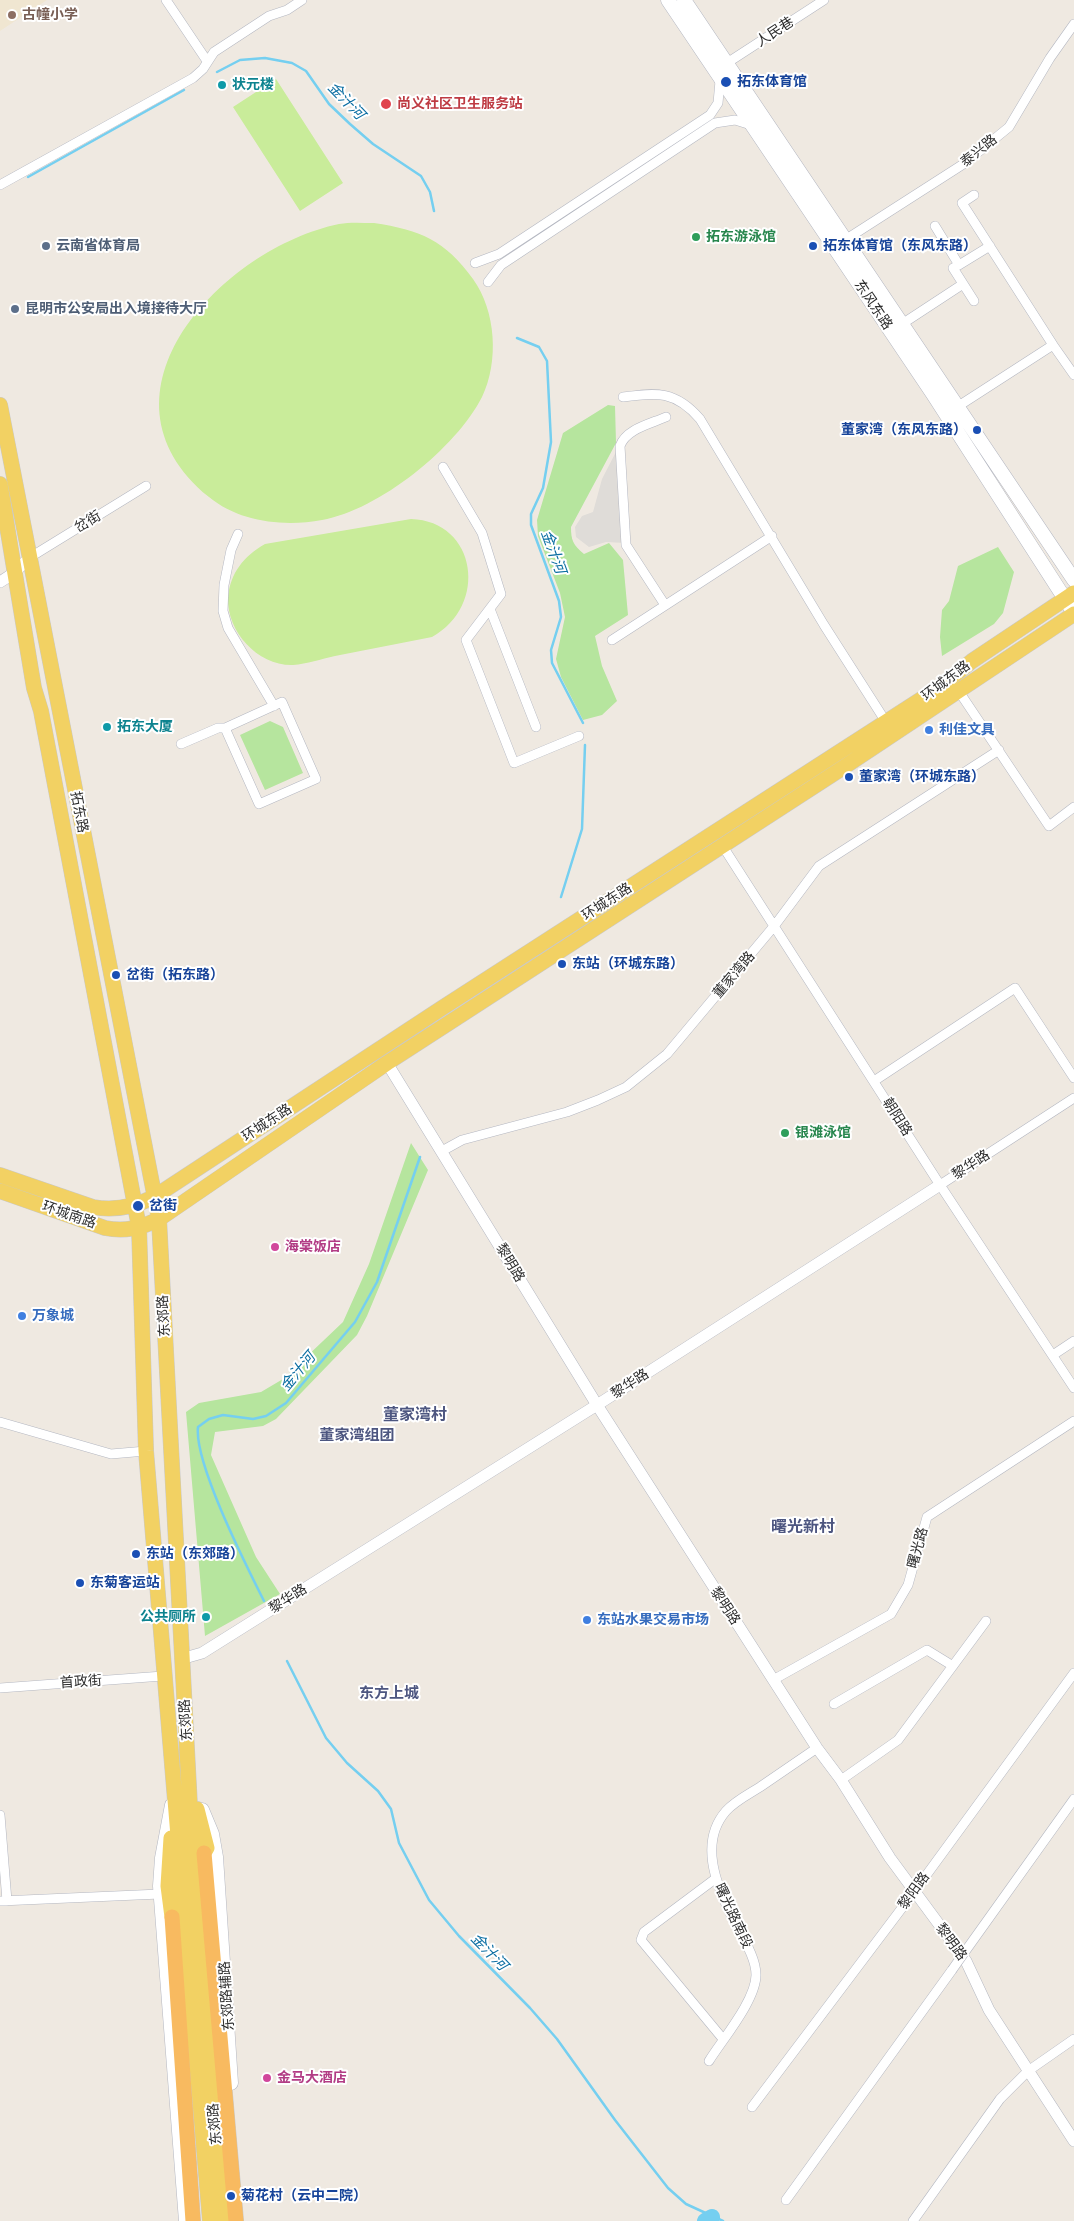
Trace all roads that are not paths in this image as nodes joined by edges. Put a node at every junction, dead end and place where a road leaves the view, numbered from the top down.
1 (166, 0) edge
2 (302, 0) edge
3 (668, 0) edge
4 (684, 0) edge
5 (824, 0) edge
6 (1074, 24) edge
7 (207, 61) junction
8 (719, 63) junction
9 (754, 127) junction
10 (0, 185) edge
11 (974, 195) dead end
12 (935, 226) dead end
13 (845, 240) junction
14 (990, 246) junction
15 (474, 262) dead end
16 (959, 265) junction
17 (488, 282) dead end
18 (963, 284) junction
19 (974, 301) dead end
20 (902, 324) junction
21 (1053, 345) junction
22 (1074, 375) edge
23 (623, 397) dead end
24 (0, 405) edge
25 (957, 407) junction
26 (666, 416) dead end
27 (443, 467) dead end
28 (0, 484) edge
29 (146, 486) dead end
30 (238, 534) dead end
31 (772, 536) junction
32 (29, 558) junction
33 (9, 571) edge
34 (1074, 580) edge
35 (0, 582) edge
36 (1070, 596) edge
37 (665, 605) junction
38 (490, 608) junction
39 (1074, 614) edge
40 (612, 640) dead end
41 (958, 690) junction
42 (274, 706) junction
43 (886, 722) junction
44 (536, 727) dead end
45 (225, 728) junction
46 (579, 736) dead end
47 (181, 744) dead end
48 (999, 750) junction
49 (1074, 807) edge
50 (722, 845) junction
51 (775, 925) junction
52 (387, 1063) junction
53 (1074, 1078) edge
54 (874, 1081) junction
55 (1074, 1098) edge
56 (442, 1151) junction
57 (0, 1175) edge
58 (940, 1185) junction
59 (0, 1191) edge
60 (154, 1197) junction
61 (135, 1204) junction
62 (159, 1219) junction
63 (139, 1227) junction
64 (1074, 1341) edge
65 (1053, 1355) junction
66 (1074, 1388) edge
67 (597, 1405) junction
68 (1074, 1421) edge
69 (0, 1422) edge
70 (146, 1452) junction
71 (986, 1621) dead end
72 (181, 1659) junction
73 (953, 1666) junction
74 (1074, 1673) edge
75 (163, 1676) junction
76 (773, 1680) junction
77 (0, 1688) edge
78 (834, 1704) dead end
79 (817, 1748) junction
80 (189, 1777) junction
81 (173, 1779) junction
82 (841, 1780) junction
83 (1074, 1799) edge
84 (0, 1815) edge
85 (204, 1853) joint
86 (715, 1879) junction
87 (914, 1892) junction
88 (160, 1894) junction
89 (4, 1901) edge
90 (172, 1918) joint
91 (723, 2039) junction
92 (1074, 2039) edge
93 (709, 2061) dead end
94 (1028, 2071) junction
95 (752, 2107) dead end
96 (1074, 2141) edge
97 (786, 2200) dead end
98 (186, 2221) edge
99 (193, 2221) edge
100 (210, 2221) edge
101 (224, 2221) edge
102 (236, 2221) edge
103 (243, 2221) edge
104 (914, 2221) edge

1 - 7 street
2 - 7 street
3 - 8 main road, 东风东路
4 - 8 main road, 东风东路
5 - 8 street, 人民巷
6 - 13 street, 泰兴路
7 - 10 street
8 - 9 main road, 东风东路
8 - 13 main road, 东风东路
8 - 15 street
9 - 17 street
9 - 36 main road, 东风东路
11 - 14 street
12 - 16 street
13 - 20 main road, 东风东路
14 - 16 street
14 - 21 street
16 - 18 street
18 - 19 street
18 - 20 street
20 - 25 main road, 东风东路
21 - 22 street
21 - 25 street
23 - 31 street
24 - 32 main road, 拓东路
25 - 34 main road, 东风东路
26 - 37 street
27 - 38 street
28 - 33 main road, 拓东路
29 - 32 street, 岔街
30 - 42 street
31 - 37 street
31 - 43 street
32 - 33 street, 岔街
32 - 60 main road, 拓东路
33 - 35 street, 岔街
33 - 61 main road, 拓东路
36 - 39 main road, 东风东路
36 - 43 main road, 环城东路
37 - 40 street
38 - 44 street
38 - 46 street
39 - 41 main road, 环城东路
41 - 48 street
41 - 50 main road, 环城东路
42 - 45 street
42 - 45 street
43 - 60 main road, 环城东路
45 - 47 street
48 - 49 street
48 - 51 street, 董家湾路
50 - 51 street, 朝阳路
50 - 52 main road, 环城东路
51 - 54 street, 朝阳路
51 - 56 street, 董家湾路
52 - 56 street, 黎明路
52 - 62 main road, 环城东路
53 - 54 street
54 - 58 street, 朝阳路
55 - 58 street, 黎华路
56 - 67 street, 黎明路
57 - 61 main road, 环城南路
58 - 65 street, 朝阳路
58 - 67 street, 黎华路
59 - 63 main road, 环城南路
60 - 61 main road, 环城东路
60 - 62 main road, 拓东路
61 - 63 main road, 拓东路
62 - 63 main road, 环城东路
62 - 72 main road, 东郊路
63 - 70 main road, 东郊路
64 - 65 street
65 - 66 street, 朝阳路
67 - 72 street, 黎华路
67 - 76 street, 黎明路
68 - 76 street, 曙光路
69 - 70 street
70 - 75 main road, 东郊路
71 - 73 street
72 - 80 main road, 东郊路
73 - 78 street
73 - 82 street
74 - 87 street, 黎阳路
75 - 77 street, 首政街
75 - 81 main road, 东郊路
76 - 79 street, 黎明路
79 - 82 street, 黎明路
79 - 86 street, 曙光路南段
80 - 85 main road
80 - 101 main road, 东郊路
80 - 103 main road, 东郊路辅路
81 - 88 main road
81 - 90 main road
81 - 100 main road, 东郊路
82 - 87 street, 黎明路
83 - 97 street, bridge
84 - 89 street
85 - 102 highway
86 - 91 street, 曙光路南段
86 - 91 street
87 - 94 street, 黎明路
87 - 95 street, 黎阳路
88 - 89 street
88 - 98 main road
90 - 99 highway
91 - 93 street, 曙光路南段
92 - 94 street
94 - 96 street, 黎明路
94 - 104 street

